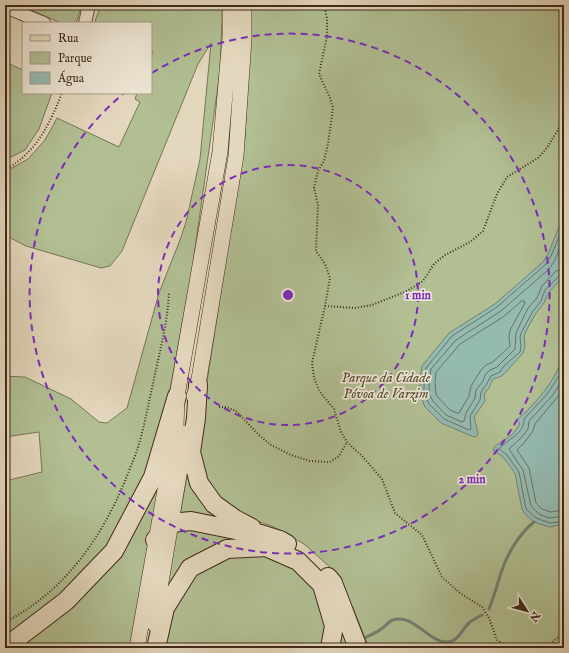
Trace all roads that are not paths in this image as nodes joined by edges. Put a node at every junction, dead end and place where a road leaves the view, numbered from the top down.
1 (89, 5) edge
2 (230, 5) edge
3 (244, 5) edge
4 (5, 7) edge
5 (42, 22) edge
6 (85, 22) edge
7 (198, 385) junction
8 (177, 396) junction
9 (171, 523) junction
10 (261, 534) junction
11 (155, 540) junction
12 (5, 645) edge
13 (137, 648) edge
14 (150, 648) edge
15 (156, 648) edge
16 (330, 648) edge
17 (358, 648) edge

1 - 6 street
2 - 8 main road
3 - 7 main road
4 - 5 street
7 - 9 main road
7 - 10 highway
8 - 11 main road
8 - 12 highway
9 - 10 highway
9 - 11 highway
9 - 14 main road
10 - 17 highway
11 - 13 main road
15 - 16 highway

